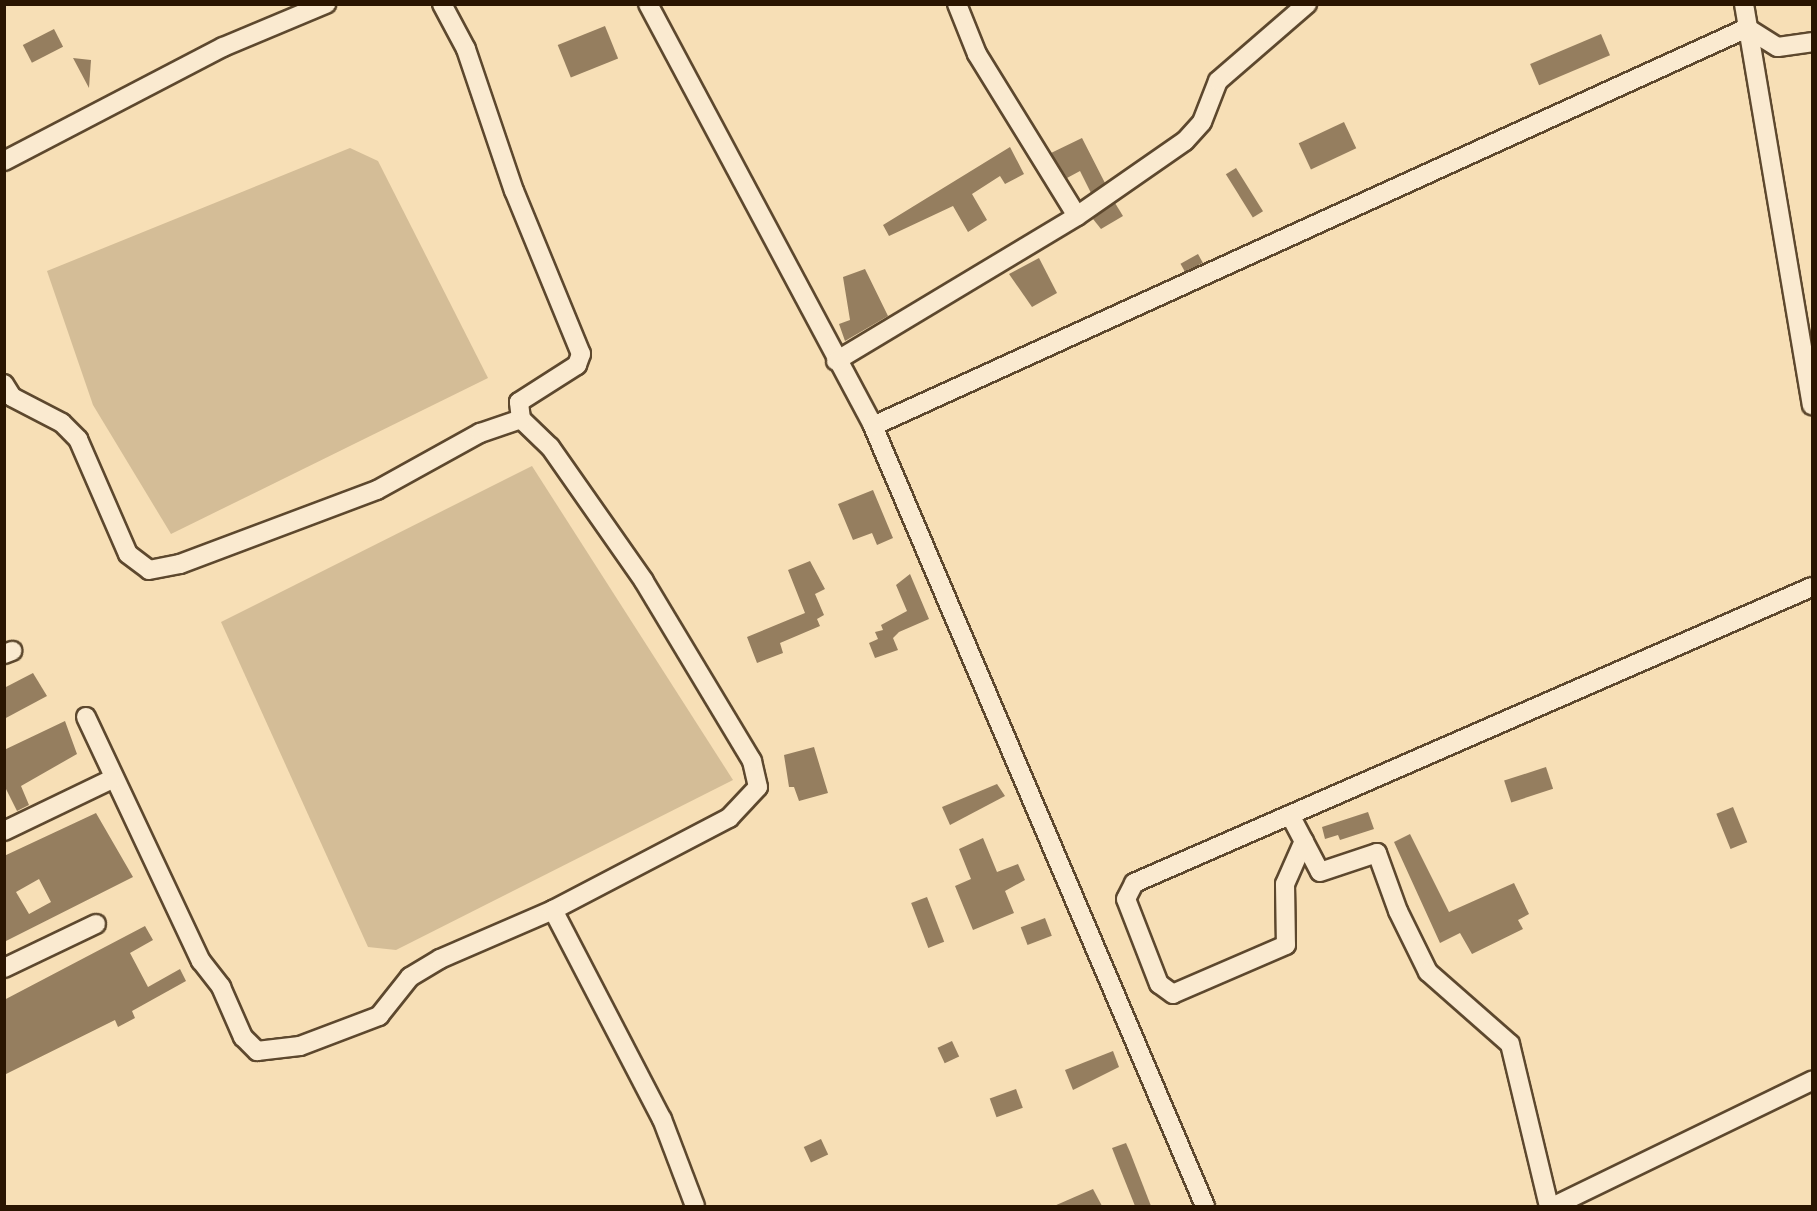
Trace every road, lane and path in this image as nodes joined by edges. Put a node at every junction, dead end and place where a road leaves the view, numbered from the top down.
1 (326, 4) edge
2 (442, 4) edge
3 (648, 4) edge
4 (957, 4) edge
5 (1307, 4) edge
6 (1744, 4) edge
7 (1747, 28) junction
8 (1812, 42) edge
9 (4, 161) edge
10 (1077, 216) junction
11 (836, 361) junction
12 (4, 384) edge
13 (1812, 405) edge
14 (521, 419) junction
15 (873, 426) junction
16 (1812, 587) edge
17 (86, 717) dead end
18 (112, 779) junction
19 (1290, 815) junction
20 (4, 831) edge
21 (1304, 841) junction
22 (553, 910) junction
23 (96, 924) dead end
24 (4, 968) edge
25 (1812, 1081) edge
26 (695, 1206) edge
27 (1205, 1206) edge
28 (1552, 1206) edge

1 - 9 street
2 - 14 street
3 - 11 street
4 - 10 street
5 - 10 street
6 - 7 street
7 - 8 street
7 - 13 street
7 - 15 street
10 - 11 street
11 - 15 street
12 - 14 street
14 - 22 street
15 - 27 street
16 - 19 street
17 - 18 street
18 - 20 street
18 - 22 street
19 - 21 street
19 - 21 street
21 - 28 street
22 - 26 street
23 - 24 street
25 - 28 street

